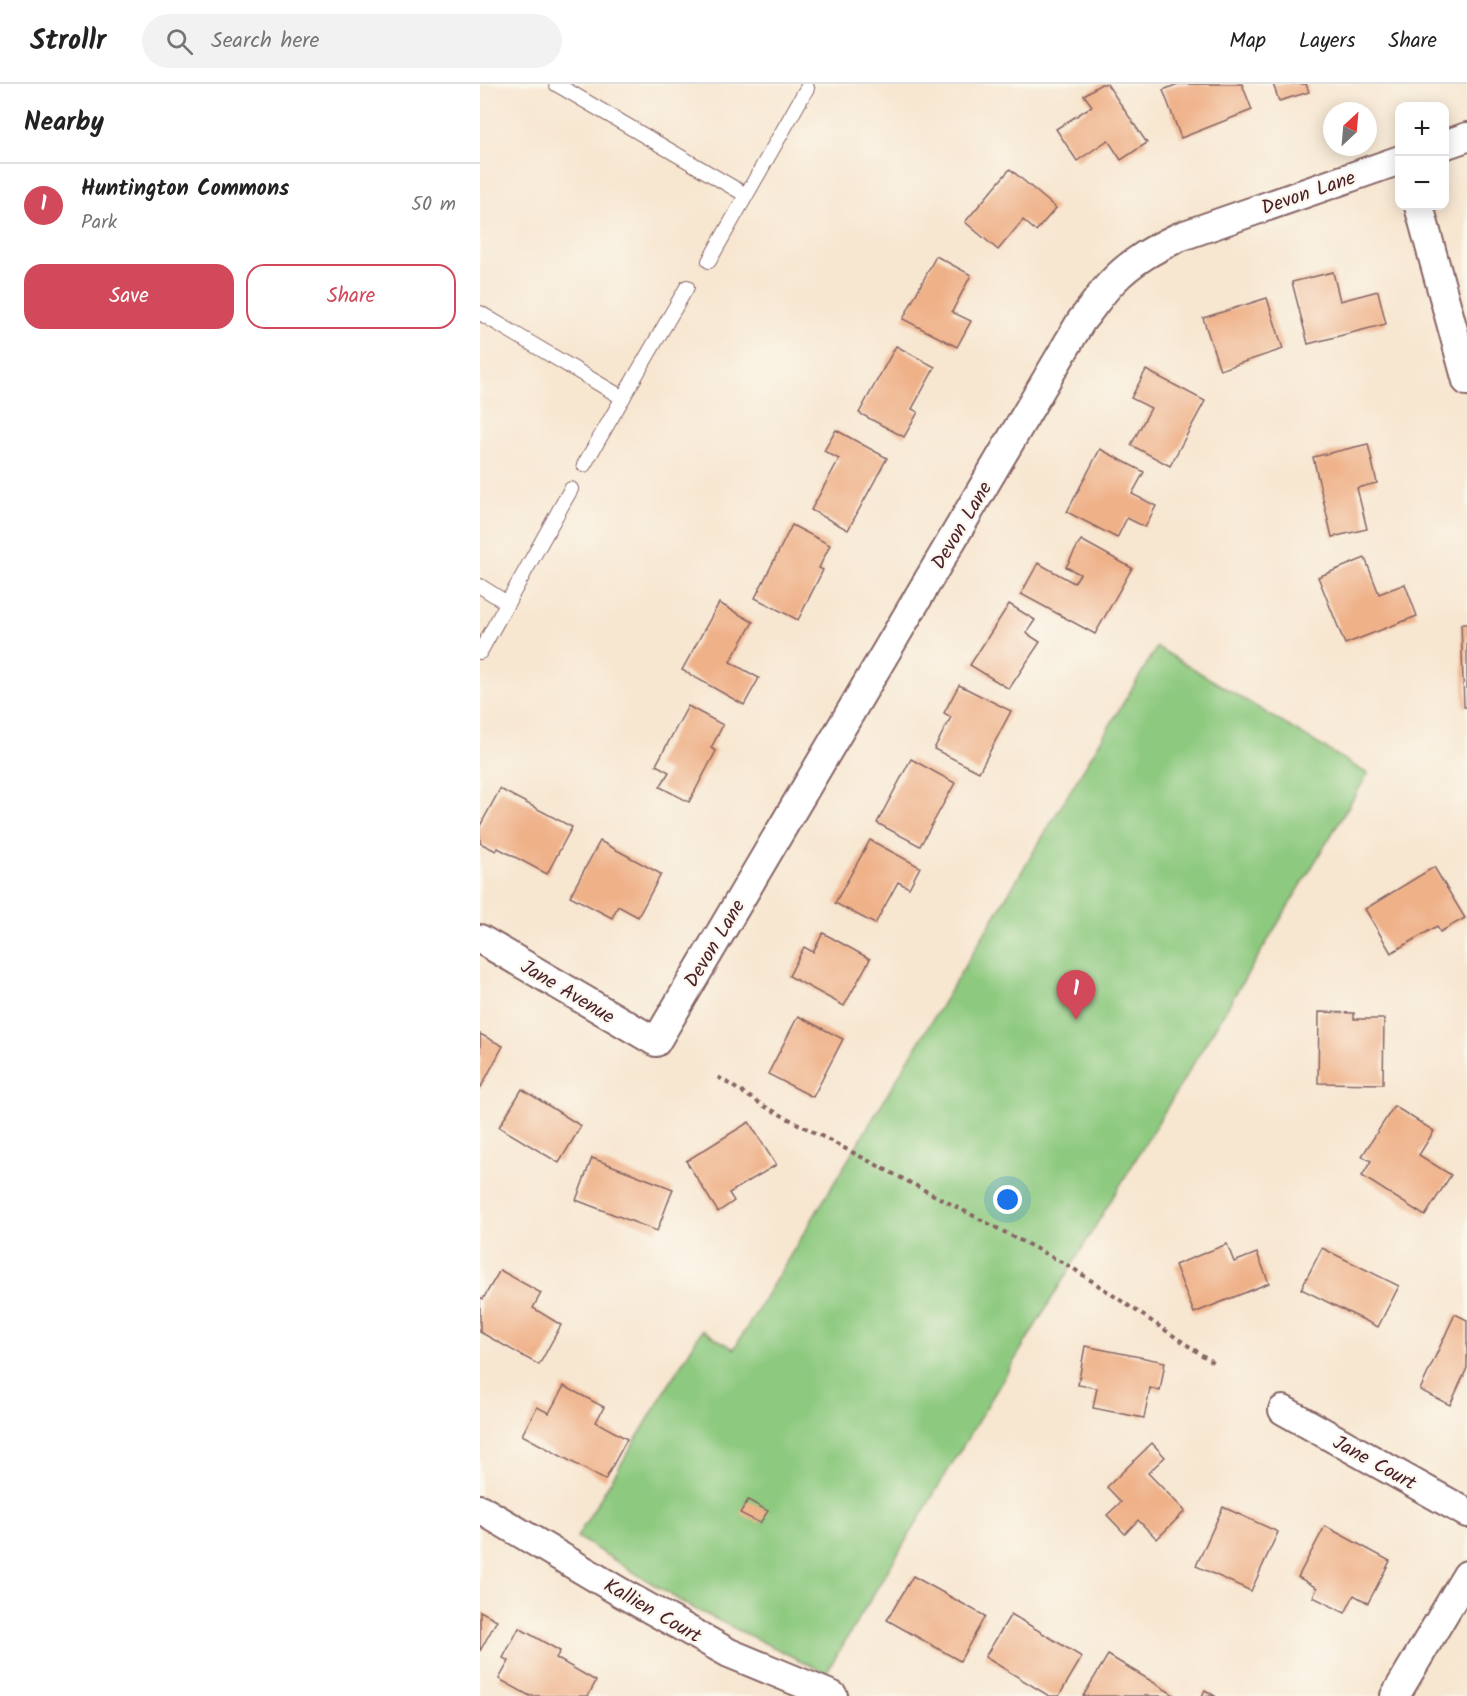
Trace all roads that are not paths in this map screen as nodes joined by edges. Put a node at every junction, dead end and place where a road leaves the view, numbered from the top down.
1 (556, 84) edge
2 (807, 88) dead end
3 (1467, 137) edge
4 (1449, 143) edge
5 (1395, 162) edge
6 (746, 195) junction
7 (1420, 210) edge
8 (709, 261) dead end
9 (687, 287) dead end
10 (480, 313) edge
11 (1467, 381) edge
12 (623, 398) junction
13 (584, 465) dead end
14 (571, 489) dead end
15 (480, 586) edge
16 (507, 603) junction
17 (480, 652) edge
18 (480, 939) edge
19 (656, 1042) joint
20 (1283, 1410) dead end
21 (480, 1509) edge
22 (1467, 1513) edge
23 (1467, 1575) edge
24 (833, 1696) edge
25 (1395, 1696) edge

1 - 6 lane
2 - 6 lane
3 - 4 street
5 - 19 street, Devon Lane
6 - 8 lane
7 - 11 street
9 - 12 lane
10 - 12 lane
12 - 13 lane
14 - 16 lane
15 - 16 lane
16 - 17 lane
18 - 19 street, Jane Avenue
20 - 22 street, Jane Court
21 - 24 street, Kallien Court
23 - 25 street

